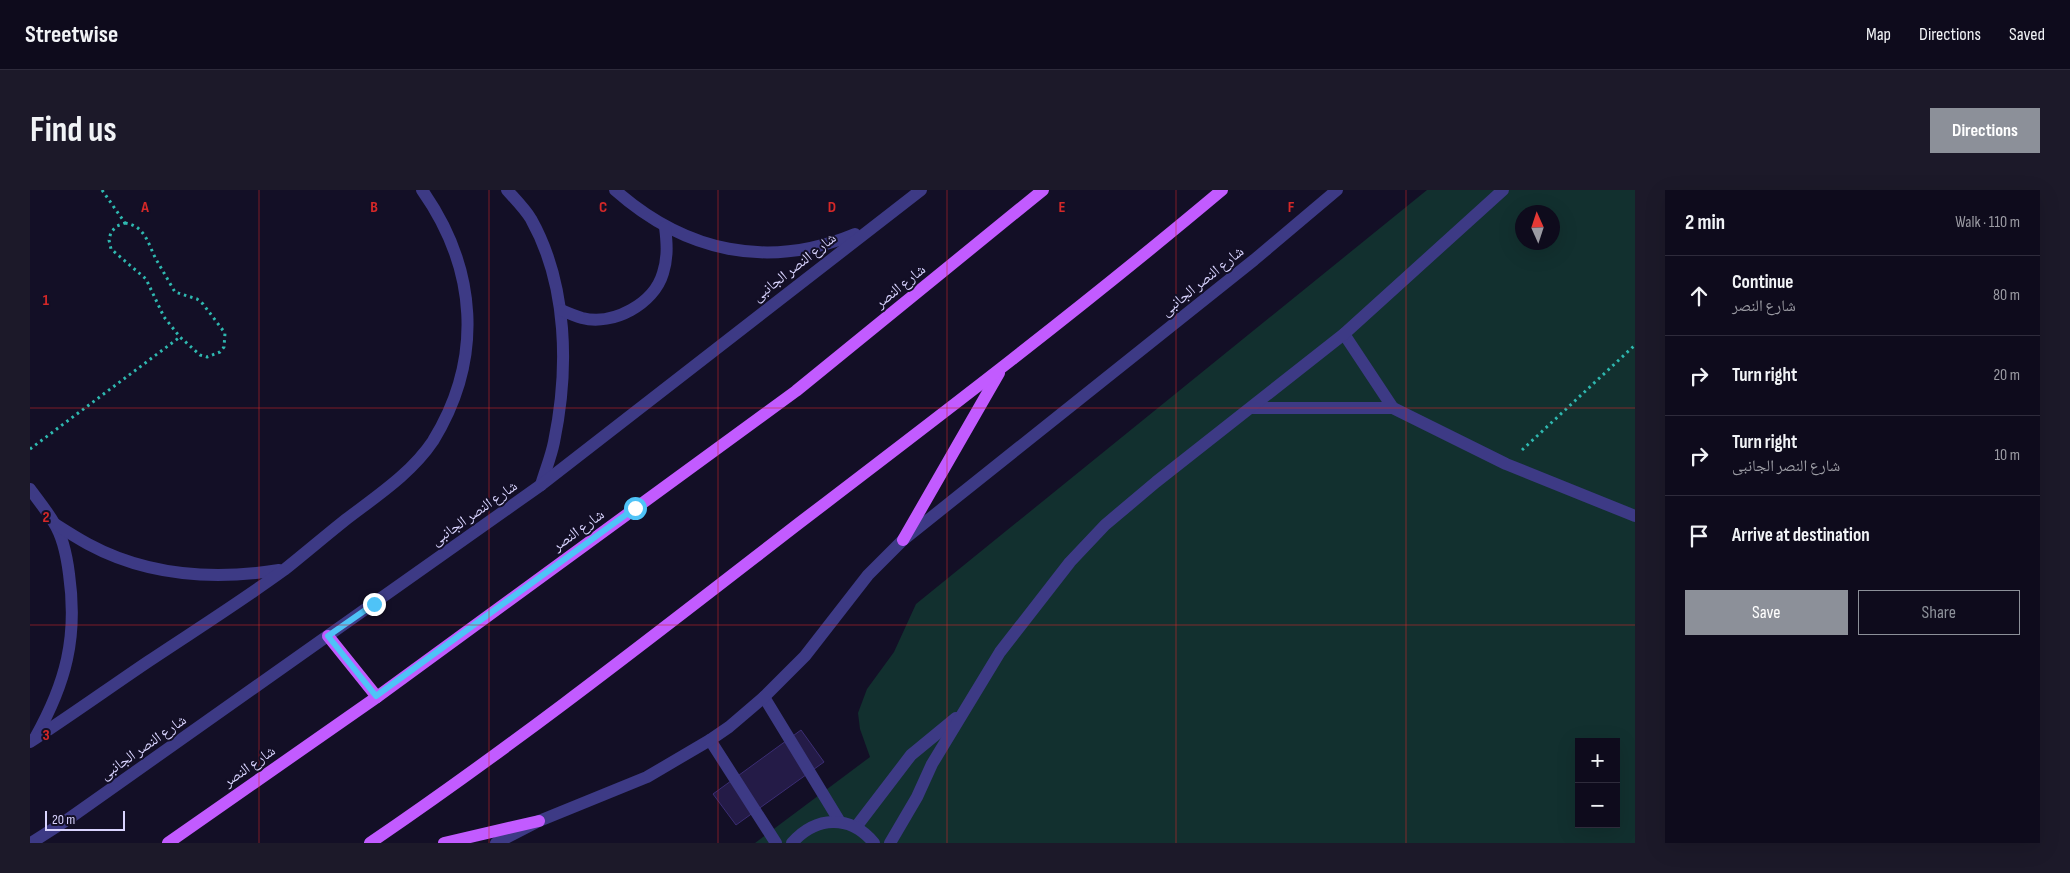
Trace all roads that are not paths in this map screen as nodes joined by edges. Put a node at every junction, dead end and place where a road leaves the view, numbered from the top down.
1 (422, 190) edge
2 (507, 190) edge
3 (615, 190) edge
4 (921, 190) edge
5 (1043, 190) edge
6 (1222, 190) edge
7 (1337, 190) edge
8 (1503, 190) edge
9 (665, 227) junction
10 (871, 228) junction
11 (560, 310) junction
12 (1344, 334) junction
13 (1001, 368) junction
14 (1252, 408) junction
15 (1393, 408) junction
16 (540, 486) junction
17 (30, 489) edge
18 (1635, 516) edge
19 (55, 524) junction
20 (903, 540) junction
21 (284, 570) junction
22 (328, 636) junction
23 (376, 696) junction
24 (764, 697) junction
25 (964, 712) junction
26 (710, 740) junction
27 (32, 741) edge
28 (539, 821) junction
29 (840, 822) junction
30 (856, 827) junction
31 (31, 843) edge
32 (168, 843) edge
33 (370, 843) edge
34 (444, 843) edge
35 (496, 843) edge
36 (776, 843) edge
37 (792, 843) edge
38 (874, 843) edge
39 (890, 843) edge

1 - 21 street
2 - 11 street
3 - 9 street
4 - 10 street, شارع النصر الجانبى
5 - 23 main road, شارع النصر
6 - 13 main road
7 - 20 street, شارع النصر الجانبى
8 - 12 street
9 - 10 street
9 - 11 street
10 - 16 street, شارع النصر الجانبى
11 - 16 street
12 - 14 street
12 - 15 street
13 - 20 main road
13 - 33 main road
14 - 15 street
14 - 25 street
15 - 18 street
16 - 22 street, شارع النصر الجانبى
17 - 19 street
19 - 21 street
19 - 27 street
20 - 24 street, شارع النصر الجانبى
21 - 27 street
22 - 23 main road
22 - 31 street, شارع النصر الجانبى
23 - 32 main road, شارع النصر
24 - 26 street, شارع النصر الجانبى
24 - 29 street
25 - 30 street
25 - 39 street
26 - 28 street, شارع النصر الجانبى
26 - 36 street
28 - 34 main road
28 - 35 street, شارع النصر الجانبى
29 - 30 street
29 - 37 street
30 - 38 street

